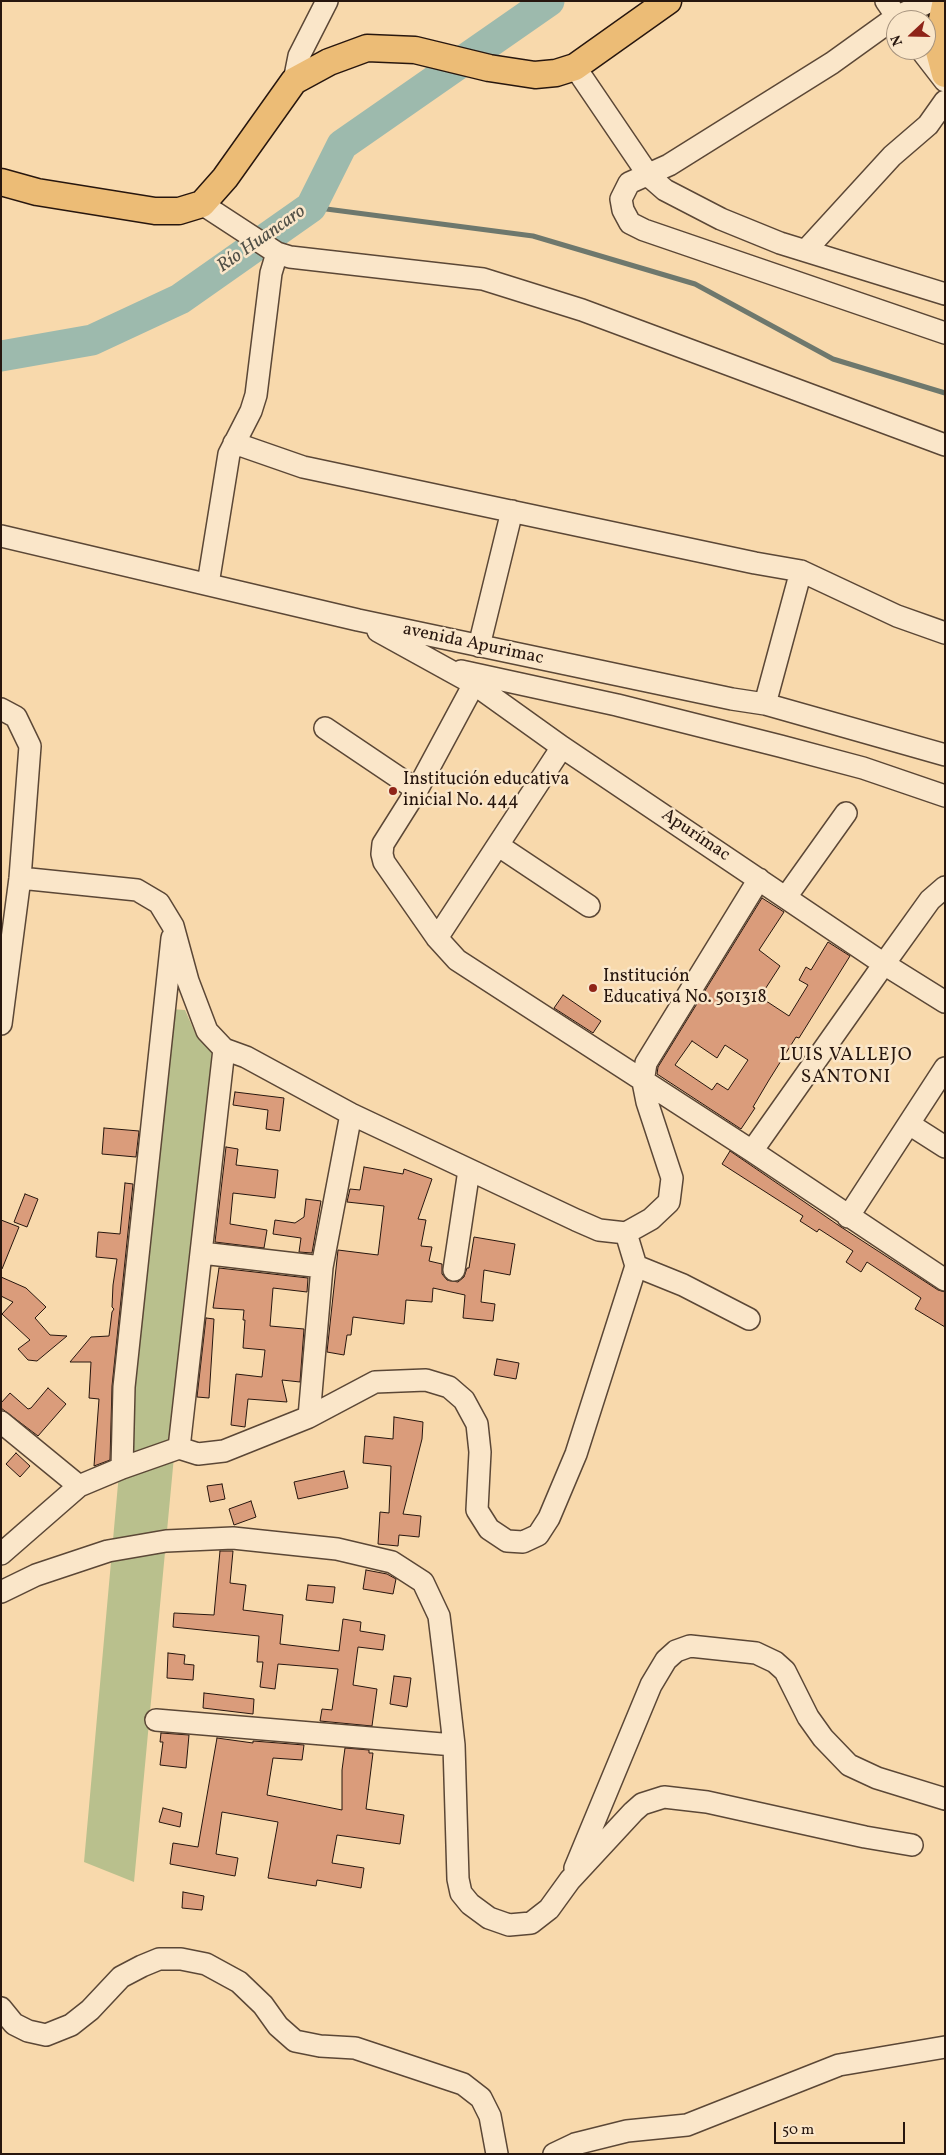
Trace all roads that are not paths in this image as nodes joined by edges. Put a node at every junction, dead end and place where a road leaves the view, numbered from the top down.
1 (327, 1) edge
2 (668, 1) edge
3 (931, 1) edge
4 (945, 5) edge
5 (903, 10) edge
6 (886, 19) edge
7 (928, 60) edge
8 (575, 67) junction
9 (945, 74) edge
10 (294, 81) junction
11 (945, 82) edge
12 (945, 101) edge
13 (649, 176) junction
14 (1, 182) edge
15 (210, 210) junction
16 (274, 250) junction
17 (806, 250) junction
18 (945, 294) edge
19 (945, 333) edge
20 (234, 443) junction
21 (945, 445) edge
22 (512, 510) junction
23 (1, 536) edge
24 (801, 571) junction
25 (208, 584) junction
26 (358, 620) junction
27 (945, 634) edge
28 (478, 646) junction
29 (446, 668) junction
30 (474, 684) junction
31 (764, 704) junction
32 (1, 709) edge
33 (325, 728) dead end
34 (562, 747) junction
35 (945, 755) edge
36 (417, 790) junction
37 (945, 796) edge
38 (846, 813) dead end
39 (498, 846) junction
40 (20, 878) junction
41 (759, 879) junction
42 (945, 888) edge
43 (786, 897) junction
44 (589, 906) dead end
45 (173, 926) junction
46 (437, 938) junction
47 (884, 964) junction
48 (945, 1002) edge
49 (1, 1024) edge
50 (224, 1050) junction
51 (945, 1068) edge
52 (643, 1082) junction
53 (351, 1114) junction
54 (909, 1124) junction
55 (945, 1147) edge
56 (752, 1151) junction
57 (469, 1170) junction
58 (848, 1217) junction
59 (626, 1232) junction
60 (202, 1253) junction
61 (636, 1266) junction
62 (322, 1267) junction
63 (454, 1270) dead end
64 (945, 1280) edge
65 (749, 1319) dead end
66 (309, 1417) junction
67 (1, 1422) edge
68 (179, 1448) junction
69 (122, 1468) junction
70 (79, 1486) junction
71 (1, 1554) edge
72 (1, 1592) edge
73 (156, 1720) dead end
74 (454, 1745) junction
75 (945, 1799) edge
76 (912, 1845) dead end
77 (570, 1880) junction
78 (1, 2008) edge
79 (945, 2047) edge
80 (497, 2154) edge
81 (554, 2154) edge

1 - 10 street
2 - 8 main road
3 - 5 street
4 - 9 main road
6 - 13 street
7 - 11 street
8 - 10 main road
8 - 13 street
10 - 15 main road
12 - 17 street
13 - 17 street
13 - 19 street
14 - 15 main road
15 - 16 street
16 - 20 street
16 - 21 street
17 - 18 street
20 - 22 street
20 - 25 street
22 - 24 street
22 - 28 street
23 - 25 street, avenida Apurimac
24 - 27 street
24 - 31 street
25 - 26 street, avenida Apurimac
26 - 28 street, avenida Apurimac
26 - 29 street, Apurímac
28 - 31 street, avenida Apurimac
29 - 30 street, Apurímac
29 - 37 street, Apurímac
30 - 34 street, Apurímac
30 - 36 street
31 - 35 street, avenida Apurimac
32 - 40 street
33 - 36 street
34 - 39 street
34 - 41 street, Apurímac
36 - 46 street
38 - 43 street
39 - 44 street
39 - 46 street
40 - 45 street
40 - 49 street
41 - 43 street, Apurímac
41 - 52 street
42 - 47 street
43 - 47 street, Apurímac
45 - 50 street
45 - 69 street
46 - 52 street
47 - 48 street, Apurímac
47 - 56 street
50 - 53 street
50 - 60 street
51 - 54 street
52 - 56 street
52 - 59 street
53 - 57 street
53 - 62 street
54 - 55 street
54 - 58 street
56 - 58 street
57 - 59 street
57 - 63 street
58 - 64 street
59 - 61 street
60 - 62 street
60 - 68 street
61 - 65 street
61 - 66 street
62 - 66 street
66 - 68 street
67 - 70 street
68 - 69 street
69 - 70 street
70 - 71 street
72 - 74 street
73 - 74 street
74 - 77 street
75 - 77 street
76 - 77 street
78 - 80 street
79 - 81 street

